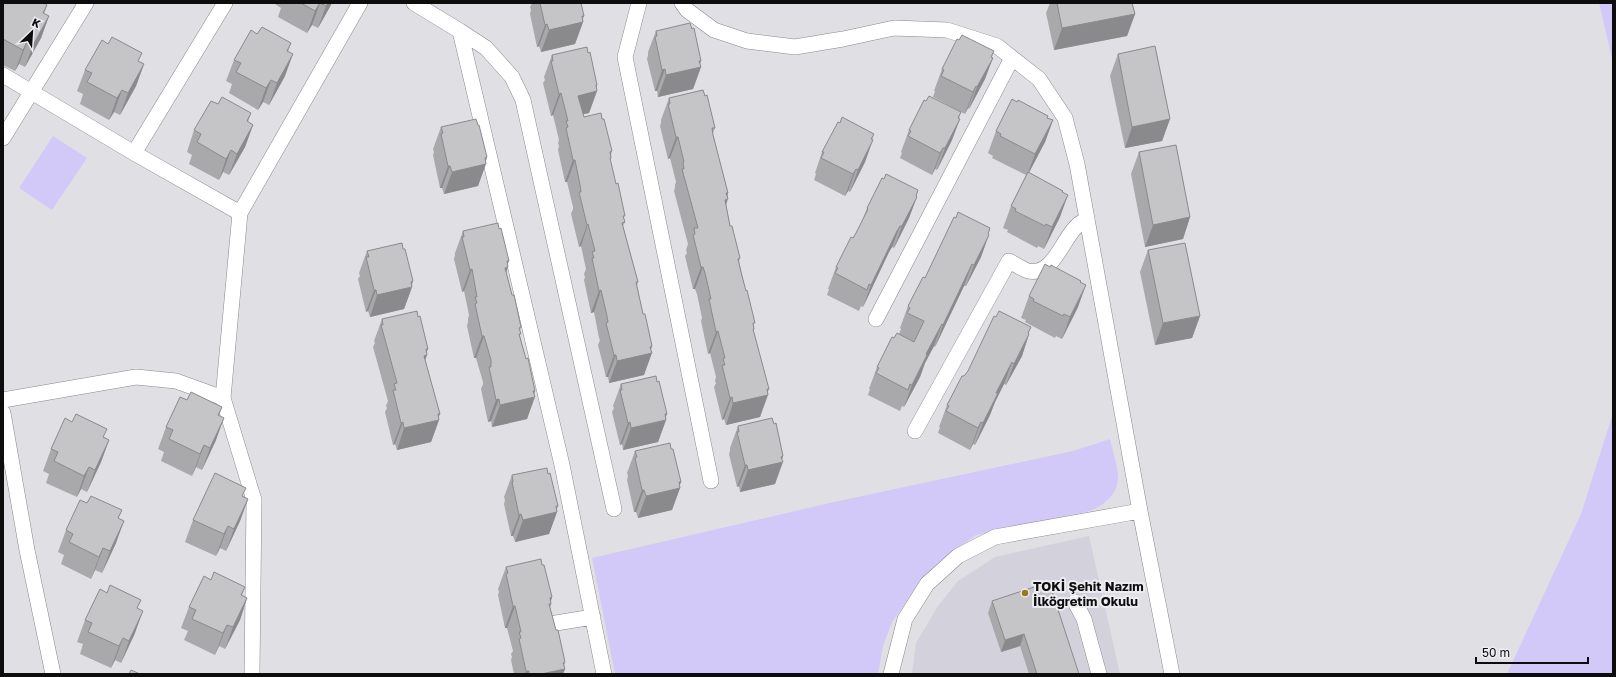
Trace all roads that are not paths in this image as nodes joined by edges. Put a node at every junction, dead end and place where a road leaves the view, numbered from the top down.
1 (86, 3) edge
2 (225, 3) edge
3 (360, 3) edge
4 (414, 3) edge
5 (639, 3) edge
6 (682, 3) edge
7 (460, 31) junction
8 (1012, 58) junction
9 (3, 75) edge
10 (31, 93) junction
11 (3, 138) edge
12 (134, 153) junction
13 (240, 213) junction
14 (1087, 220) junction
15 (876, 319) dead end
16 (223, 398) junction
17 (3, 400) edge
18 (3, 413) edge
19 (915, 431) dead end
20 (711, 481) dead end
21 (614, 509) dead end
22 (1140, 511) junction
23 (1075, 602) dead end
24 (593, 617) junction
25 (556, 624) edge
26 (53, 674) edge
27 (252, 674) edge
28 (604, 674) edge
29 (891, 674) edge
30 (1099, 674) edge
31 (1172, 674) edge

1 - 10 street
2 - 12 street
3 - 13 street
4 - 7 street
5 - 20 street
6 - 8 street
7 - 21 street
7 - 24 street
8 - 14 street
8 - 15 street
9 - 10 street
10 - 11 street
10 - 12 street
12 - 13 street
13 - 16 street
14 - 19 street
14 - 22 street
16 - 17 street
16 - 27 street
18 - 26 street
22 - 29 street
22 - 31 street
23 - 30 street
24 - 25 street
24 - 28 street

